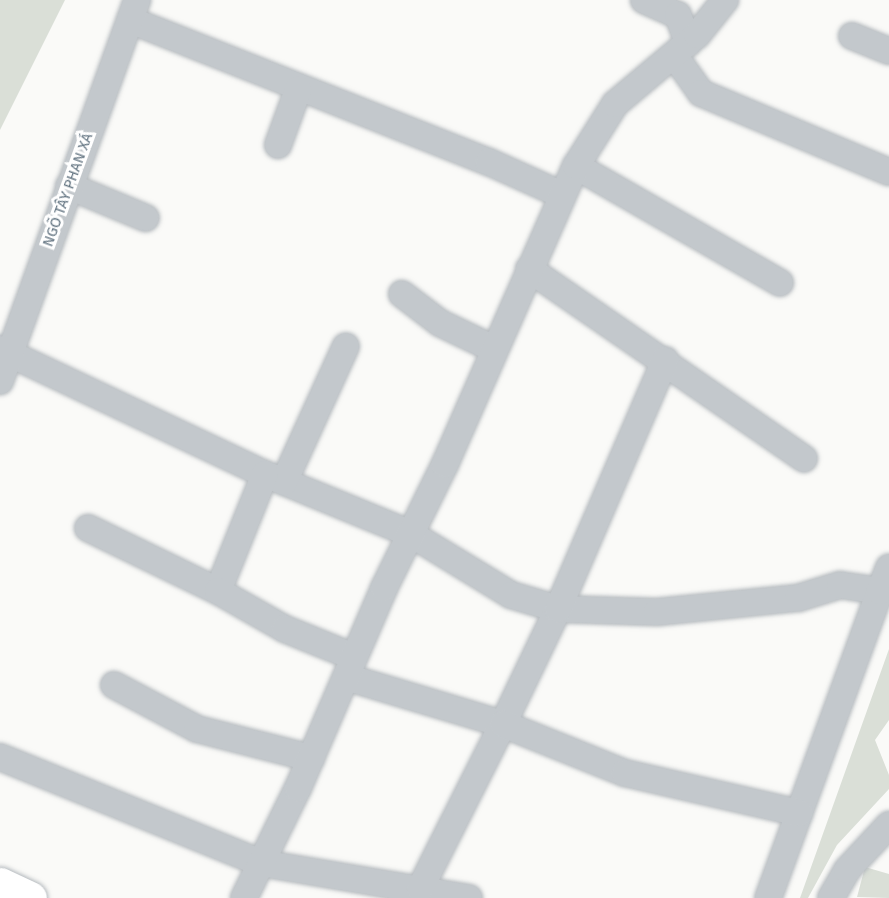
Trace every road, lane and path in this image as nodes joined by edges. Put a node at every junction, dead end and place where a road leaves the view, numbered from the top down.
1 (644, 0) edge
2 (725, 0) edge
3 (134, 10) edge
4 (852, 36) dead end
5 (681, 49) junction
6 (889, 51) edge
7 (298, 90) junction
8 (278, 145) dead end
9 (576, 166) junction
10 (889, 172) edge
11 (69, 186) junction
12 (562, 195) junction
13 (146, 218) dead end
14 (529, 269) junction
15 (780, 283) dead end
16 (402, 294) dead end
17 (346, 346) dead end
18 (494, 349) junction
19 (5, 351) edge
20 (665, 360) junction
21 (0, 381) edge
22 (804, 459) dead end
23 (275, 478) junction
24 (88, 528) dead end
25 (411, 534) junction
26 (884, 580) edge
27 (218, 591) junction
28 (558, 609) junction
29 (350, 667) junction
30 (114, 685) dead end
31 (503, 724) junction
32 (0, 757) edge
33 (311, 759) junction
34 (799, 813) junction
35 (889, 825) edge
36 (261, 863) junction
37 (0, 884) edge
38 (420, 889) junction
39 (30, 898) edge
40 (244, 898) edge
41 (469, 898) edge
42 (768, 898) edge
43 (831, 898) edge

1 - 5 street
2 - 5 street
3 - 7 street
3 - 11 street, NGÕ TÂY PHAN XÁ
4 - 6 street
5 - 9 street
5 - 10 street
7 - 8 street
7 - 12 street
9 - 12 street
9 - 15 street
11 - 13 street
11 - 19 street, NGÕ TÂY PHAN XÁ
12 - 14 street
14 - 18 street
14 - 20 street
16 - 18 street
17 - 23 street
18 - 25 street
19 - 21 street, NGÕ TÂY PHAN XÁ
19 - 23 street
20 - 22 street
20 - 28 street
23 - 25 street
23 - 27 street
24 - 27 street
25 - 28 street
25 - 29 street
26 - 28 street
26 - 34 street
27 - 29 street
28 - 31 street
29 - 31 street
29 - 33 street
30 - 33 street
31 - 34 street
31 - 38 street
32 - 36 street
33 - 36 street
34 - 42 street
35 - 43 street
36 - 38 street
36 - 40 street
37 - 39 main road
38 - 41 street

